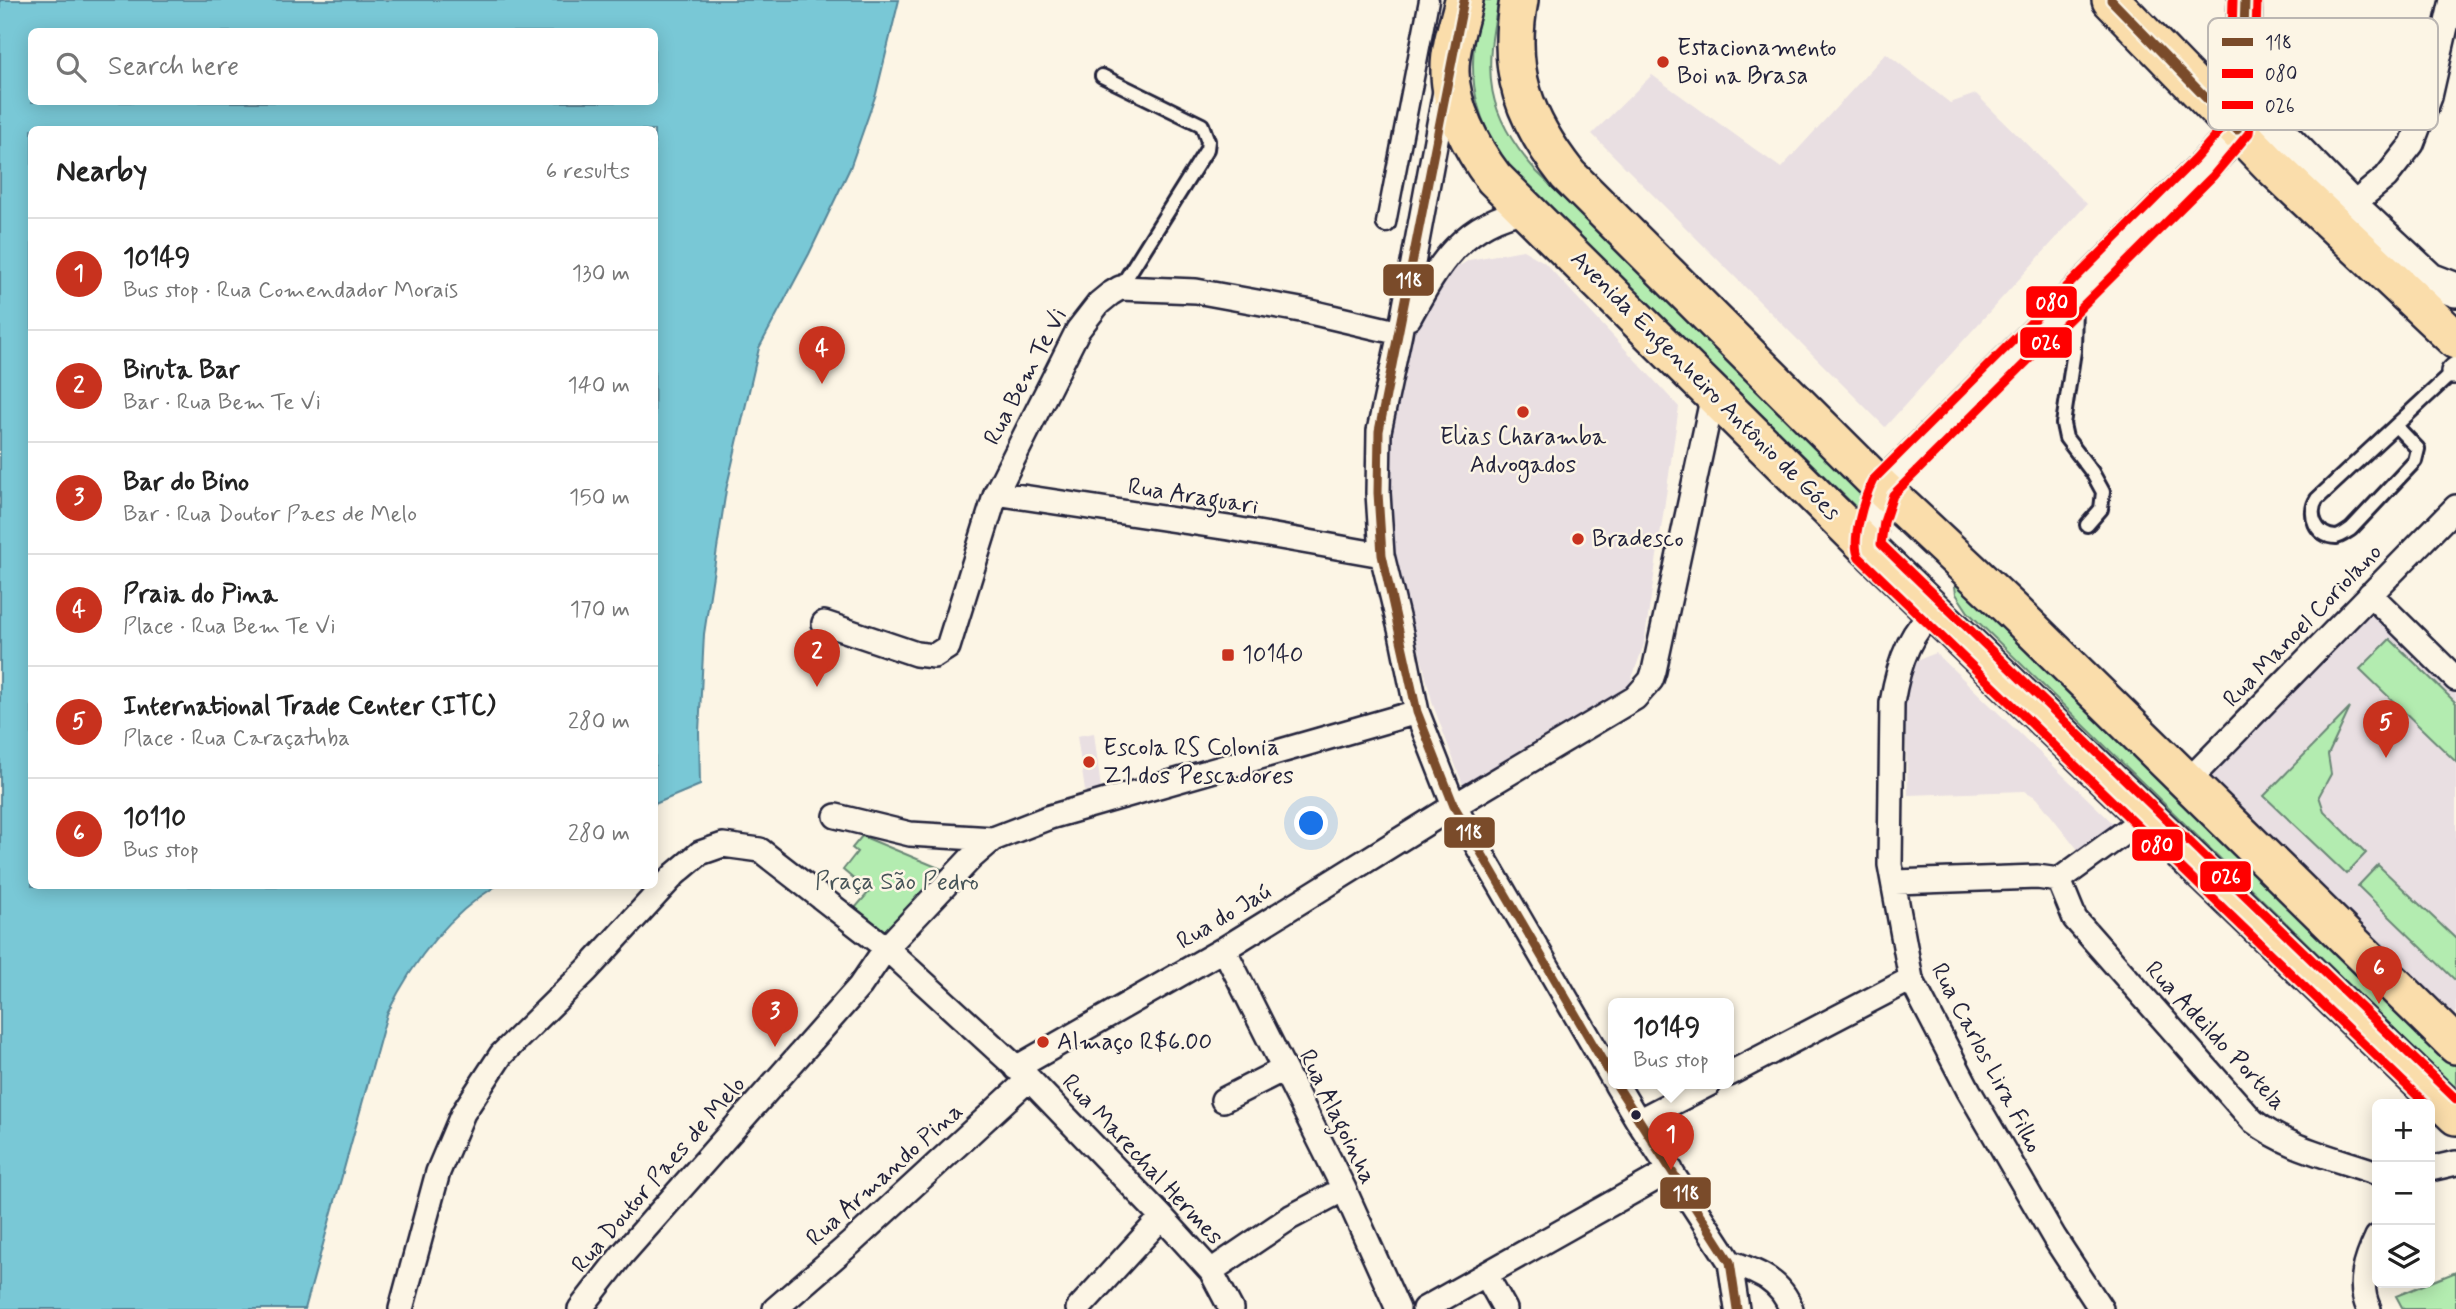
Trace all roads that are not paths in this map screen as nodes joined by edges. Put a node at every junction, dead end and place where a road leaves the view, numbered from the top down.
1 (1429, 0) edge
2 (1464, 0) edge
3 (1520, 0) edge
4 (2111, 0) edge
5 (2245, 0) edge
6 (2452, 0) edge
7 (2244, 18) edge
8 (2438, 62) edge
9 (1450, 65) junction
10 (1102, 76) dead end
11 (2208, 84) edge
12 (2228, 130) edge
13 (2251, 130) edge
14 (2261, 130) edge
15 (2417, 130) edge
16 (2351, 206) junction
17 (1528, 210) junction
18 (1386, 223) dead end
19 (2443, 285) edge
20 (1120, 288) junction
21 (2075, 295) junction
22 (1401, 333) junction
23 (2455, 360) edge
24 (1713, 395) junction
25 (2396, 426) junction
26 (1882, 488) junction
27 (996, 493) junction
28 (2456, 507) edge
29 (2087, 524) dead end
30 (1868, 548) junction
31 (1382, 555) junction
32 (2370, 594) junction
33 (1935, 612) junction
34 (824, 622) dead end
35 (2456, 679) edge
36 (1417, 712) junction
37 (2188, 782) junction
38 (1454, 806) junction
39 (836, 816) dead end
40 (2147, 816) junction
41 (993, 839) junction
42 (2059, 880) junction
43 (1895, 882) junction
44 (886, 948) junction
45 (1224, 949) junction
46 (1911, 979) junction
47 (2456, 1045) edge
48 (1284, 1069) junction
49 (1608, 1070) edge
50 (1734, 1071) edge
51 (1023, 1074) junction
52 (1619, 1089) edge
53 (1699, 1089) edge
54 (1223, 1100) dead end
55 (2456, 1116) edge
56 (1638, 1121) junction
57 (2456, 1163) edge
58 (2435, 1168) edge
59 (1671, 1170) junction
60 (2372, 1171) edge
61 (1344, 1189) junction
62 (1162, 1217) junction
63 (2372, 1248) edge
64 (1730, 1262) junction
65 (1211, 1271) junction
66 (1486, 1275) junction
67 (1793, 1304) edge
68 (401, 1309) edge
69 (580, 1309) edge
70 (775, 1309) edge
71 (1078, 1309) edge
72 (1231, 1309) edge
73 (1398, 1309) edge
74 (1424, 1309) edge
75 (1505, 1309) edge
76 (1737, 1309) edge
77 (2101, 1309) edge
78 (2369, 1309) edge

1 - 18 street
2 - 9 main road
3 - 26 main road
4 - 11 main road
5 - 7 main road
6 - 8 street
9 - 17 main road, Avenida Engenheiro Antônio de Góes
9 - 22 street
10 - 20 lane
12 - 21 main road
13 - 23 main road
14 - 16 main road
15 - 16 street
16 - 19 main road
17 - 22 street
17 - 24 main road, Avenida Engenheiro Antônio de Góes
20 - 22 street
20 - 27 street, Rua Bem Te Vi
21 - 26 main road
21 - 29 lane
22 - 31 street
23 - 25 lane
24 - 30 main road, Avenida Engenheiro Antônio de Góes
24 - 38 street, Rua do Jaú
25 - 25 lane
26 - 30 main road
26 - 37 main road
27 - 31 street, Rua Araguari
27 - 34 street, Rua Bem Te Vi
28 - 32 street, Rua Manoel Coriolano
30 - 33 main road, Avenida Engenheiro Antônio de Góes
31 - 36 street
32 - 35 street
32 - 37 street, Rua Manoel Coriolano
33 - 40 main road, Avenida Engenheiro Antônio de Góes
33 - 43 street, Rua Carlos Lira Filho
36 - 38 street
36 - 41 street
37 - 47 main road
38 - 45 street, Rua do Jaú
38 - 49 street
39 - 41 street
40 - 42 street
40 - 55 main road, Avenida Engenheiro Antônio de Góes
41 - 44 street, Rua Doutor Paes de Melo
42 - 43 street
42 - 60 street, Rua Adeildo Portela
43 - 46 street, Rua Carlos Lira Filho
44 - 51 street, Rua Marechal Hermes
44 - 68 street, Rua Marechal Hermes
44 - 69 street, Rua Doutor Paes de Melo
45 - 48 street, Rua Alagoinha
45 - 51 street, Rua do Jaú
46 - 50 street
46 - 77 street, Rua Carlos Lira Filho
48 - 54 street
48 - 61 street, Rua Alagoinha
51 - 62 street, Rua Marechal Hermes
51 - 70 street, Rua Armando Pina
52 - 56 street
53 - 56 street
56 - 59 street
57 - 58 street
59 - 64 street
59 - 66 street
61 - 65 street
61 - 73 street, Rua Alagoinha
62 - 65 street, Rua Marechal Hermes
62 - 71 street
63 - 78 street
64 - 67 street
64 - 76 street
65 - 72 street, Rua Marechal Hermes
66 - 74 street
66 - 75 street

